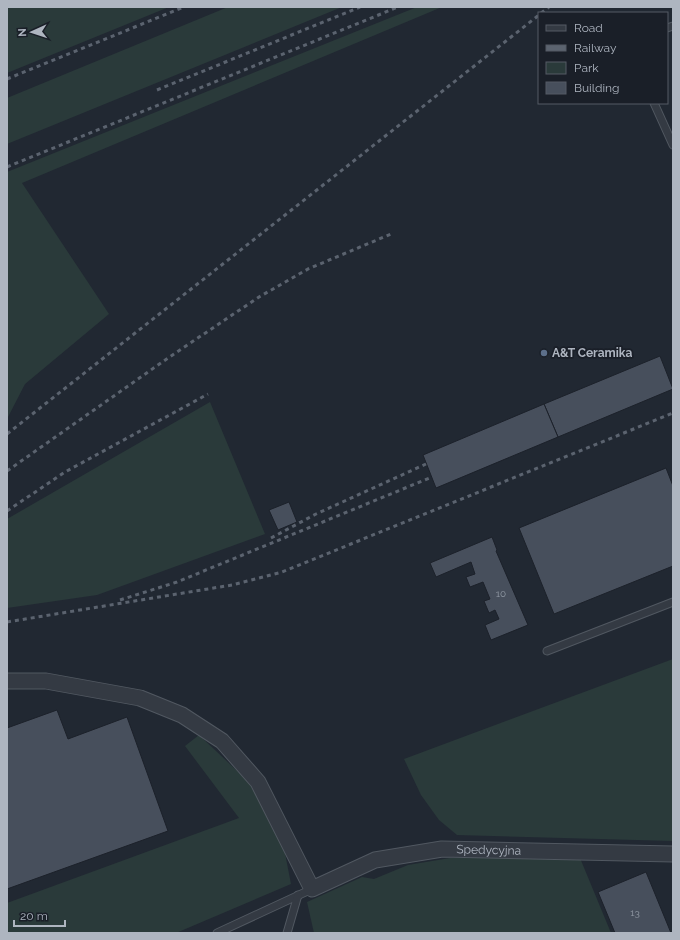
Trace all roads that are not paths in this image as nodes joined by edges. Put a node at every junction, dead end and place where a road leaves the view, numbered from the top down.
1 (654, 104) edge
2 (673, 145) edge
3 (673, 602) edge
4 (547, 651) dead end
5 (7, 681) edge
6 (673, 854) edge
7 (305, 892) junction
8 (217, 933) edge
9 (287, 933) edge

1 - 2 lane
3 - 4 lane
5 - 7 street
6 - 7 street, Spedycyjna
7 - 8 lane
7 - 9 lane

